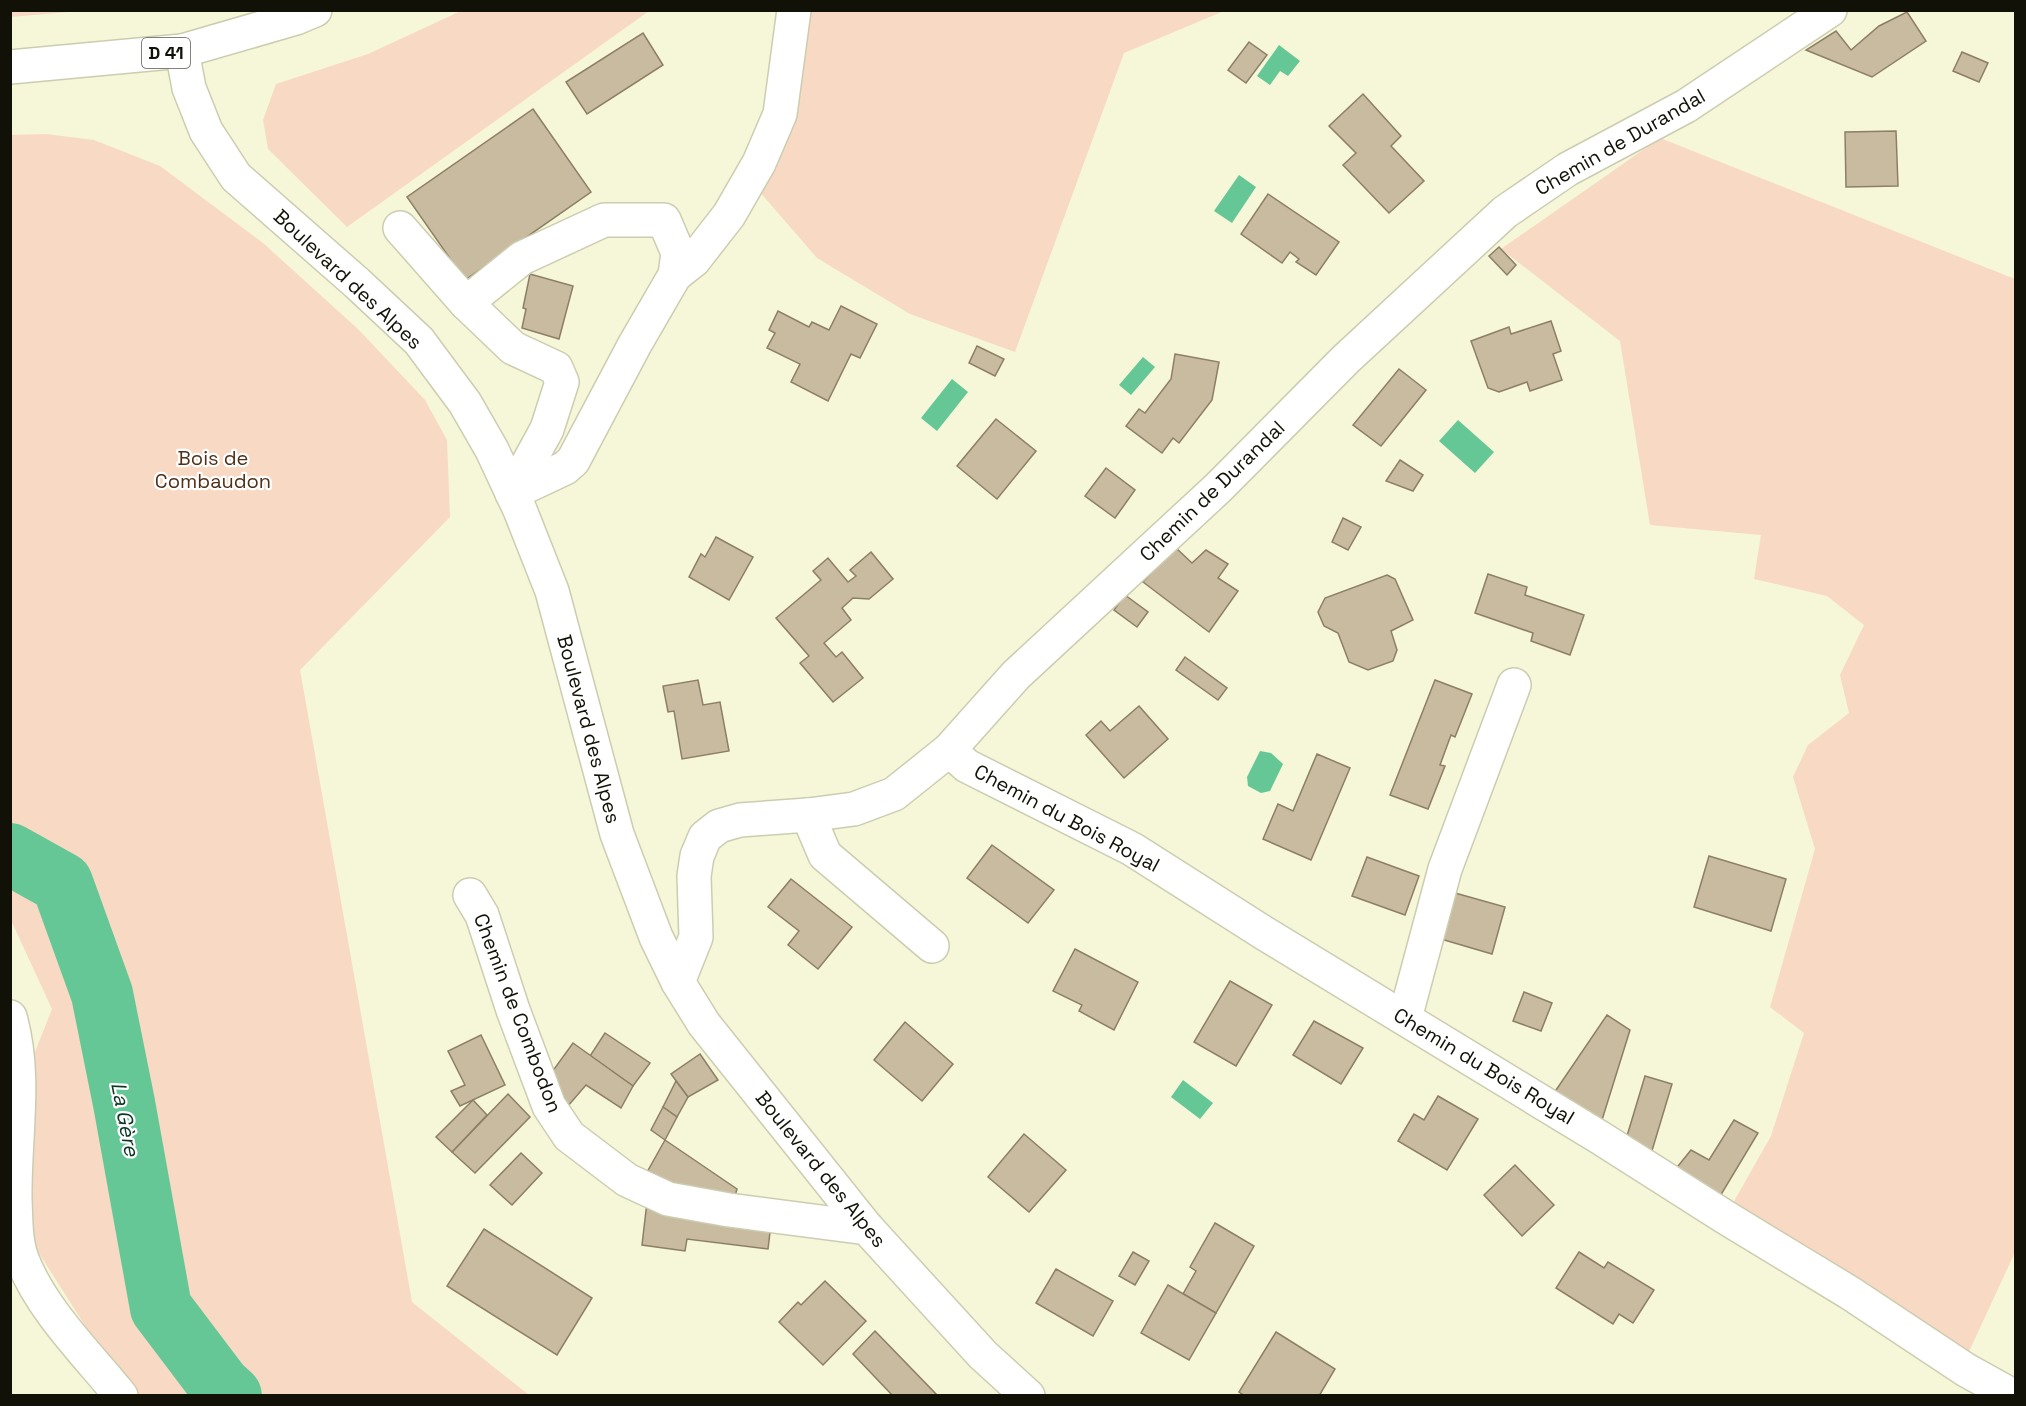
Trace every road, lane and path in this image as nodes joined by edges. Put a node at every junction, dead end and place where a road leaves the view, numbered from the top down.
1 (315, 10) edge
2 (794, 10) edge
3 (1830, 10) edge
4 (182, 51) junction
5 (10, 67) edge
6 (400, 228) dead end
7 (675, 275) junction
8 (466, 303) junction
9 (512, 493) junction
10 (1514, 685) dead end
11 (949, 750) junction
12 (808, 815) junction
13 (470, 895) dead end
14 (932, 946) dead end
15 (678, 982) junction
16 (10, 1017) edge
17 (1406, 1018) junction
18 (867, 1228) junction
19 (121, 1395) edge
20 (1028, 1395) edge
21 (2013, 1395) edge

1 - 4 street, D 41
2 - 7 street
3 - 11 street, Chemin de Durandal
4 - 5 street, D 41
4 - 9 street, Boulevard des Alpes
6 - 8 street
7 - 8 street
7 - 9 street
8 - 9 street
9 - 15 street, Boulevard des Alpes
10 - 17 street
11 - 12 street, Chemin de Durandal
11 - 17 street, Chemin du Bois Royal
12 - 14 street
12 - 15 street, Chemin de Durandal
13 - 18 street, Chemin de Combodon
15 - 18 street, Boulevard des Alpes
16 - 19 street
17 - 21 street, Chemin du Bois Royal
18 - 20 street, Boulevard des Alpes

